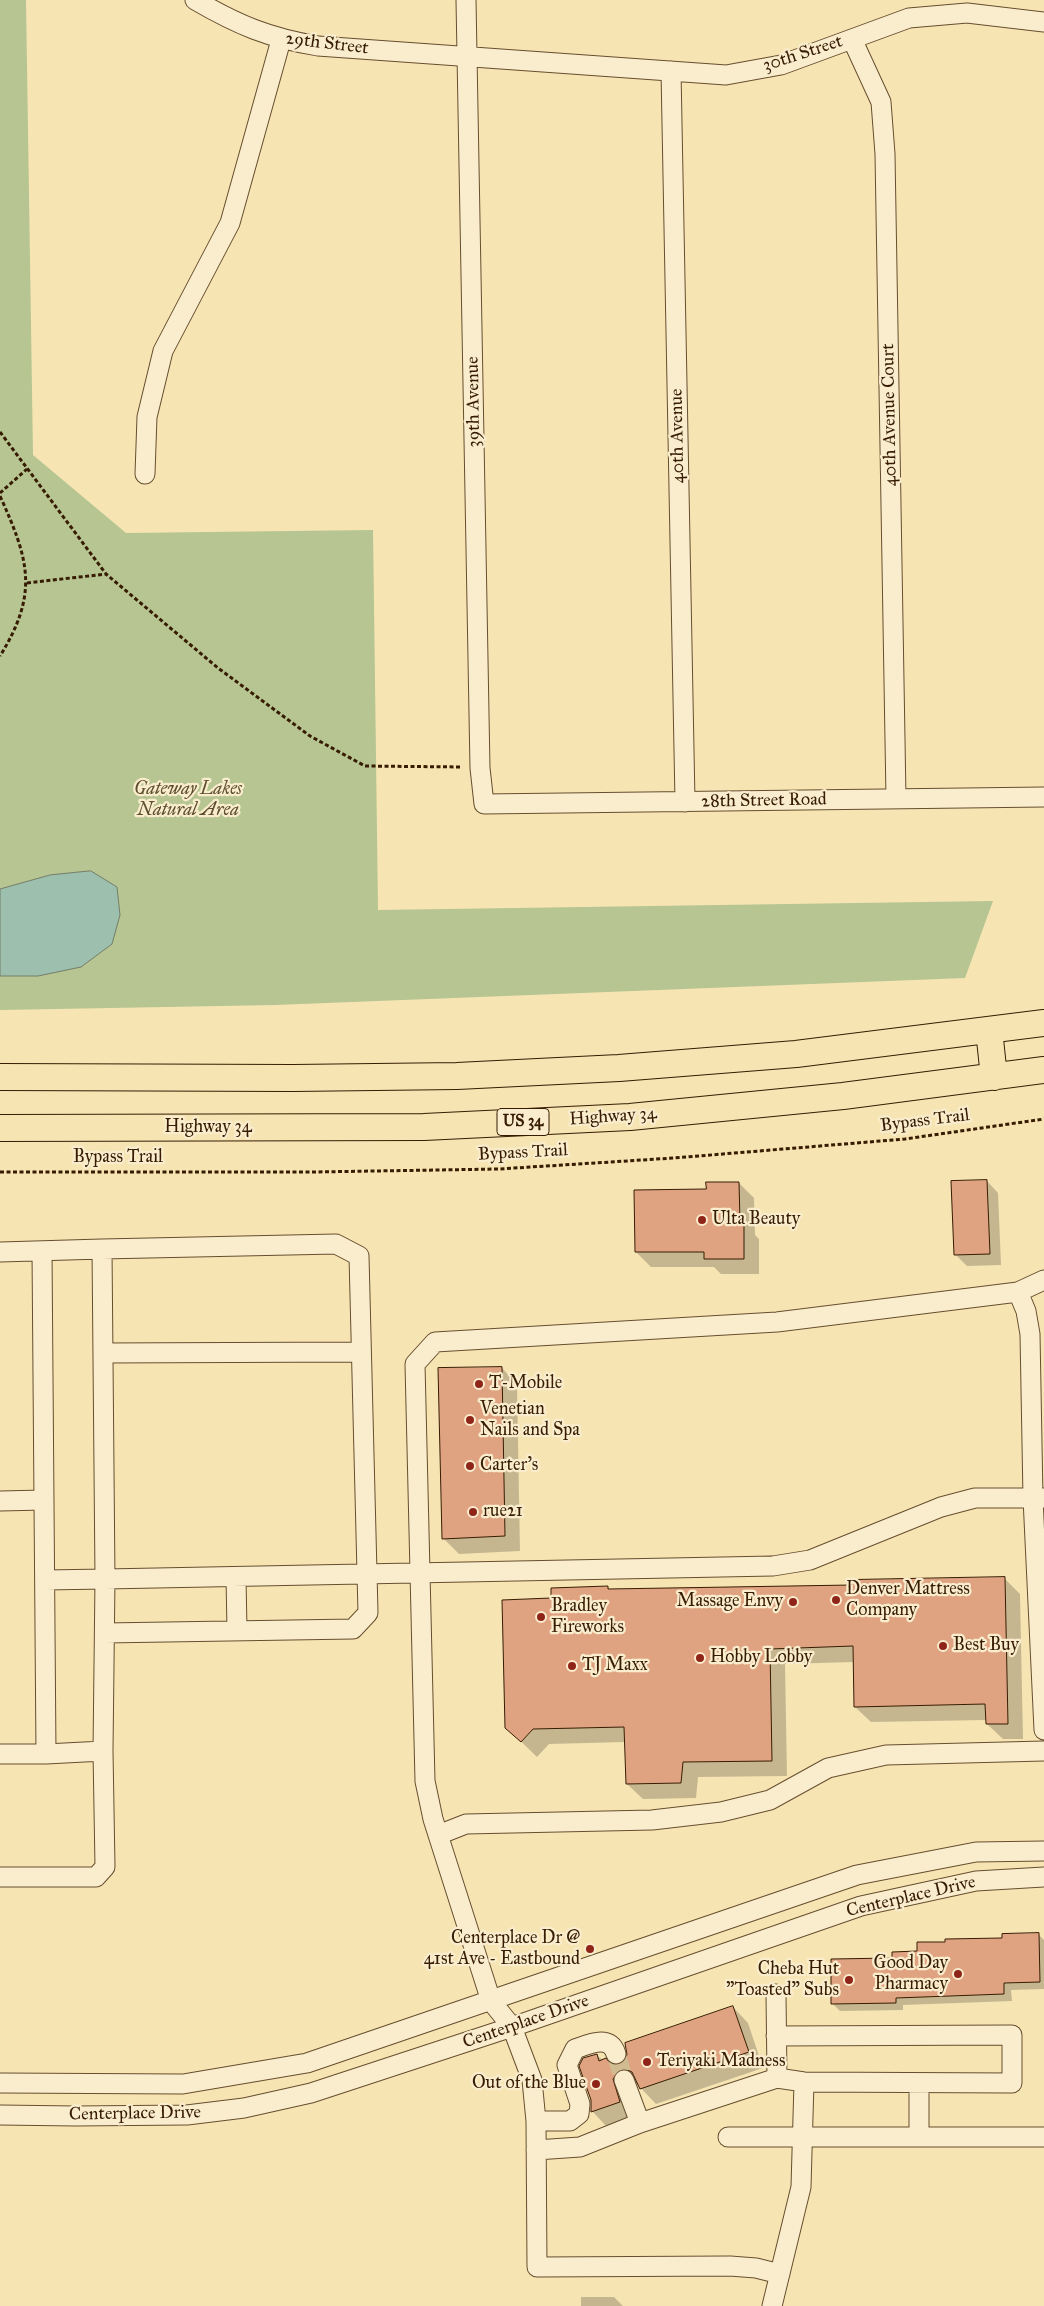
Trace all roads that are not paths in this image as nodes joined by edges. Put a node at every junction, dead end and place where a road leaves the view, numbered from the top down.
1 (195, 0) edge
2 (466, 0) edge
3 (1044, 22) edge
4 (852, 39) junction
5 (281, 40) junction
6 (468, 56) junction
7 (671, 71) junction
8 (144, 474) dead end
9 (1044, 796) edge
10 (896, 798) junction
11 (686, 802) junction
12 (484, 804) joint
13 (1044, 1023) edge
14 (988, 1030) junction
15 (1044, 1070) edge
16 (994, 1076) junction
17 (0, 1077) edge
18 (0, 1128) edge
19 (102, 1249) junction
20 (42, 1251) junction
21 (0, 1252) edge
22 (1044, 1280) edge
23 (1018, 1292) junction
24 (360, 1352) junction
25 (103, 1353) junction
26 (1038, 1498) edge
27 (44, 1500) junction
28 (0, 1501) edge
29 (421, 1574) junction
30 (366, 1575) junction
31 (236, 1577) junction
32 (105, 1579) junction
33 (45, 1580) junction
34 (237, 1631) junction
35 (105, 1633) junction
36 (1044, 1730) edge
37 (103, 1750) junction
38 (1044, 1751) edge
39 (0, 1754) edge
40 (46, 1754) junction
41 (438, 1835) junction
42 (1044, 1851) edge
43 (0, 1877) edge
44 (1044, 1878) edge
45 (776, 1994) dead end
46 (491, 2001) junction
47 (512, 2027) junction
48 (776, 2036) junction
49 (616, 2054) tunnel mouth
50 (777, 2078) junction
51 (624, 2080) tunnel mouth
52 (804, 2082) junction
53 (919, 2082) junction
54 (0, 2083) edge
55 (0, 2114) edge
56 (536, 2120) junction
57 (640, 2123) junction
58 (728, 2137) dead end
59 (804, 2137) junction
60 (919, 2137) junction
61 (1044, 2137) edge
62 (536, 2150) junction
63 (780, 2274) junction
64 (772, 2306) edge

1 - 5 street, 29th Street
2 - 6 street, 39th Avenue
3 - 4 street, 30th Street
4 - 7 street, 30th Street
4 - 10 street, 40th Avenue Court
5 - 6 street, 29th Street
5 - 8 street
6 - 7 street, 30th Street
6 - 12 street, 39th Avenue
7 - 11 street, 40th Avenue
9 - 10 street, 28th Street Road
10 - 11 street, 28th Street Road
11 - 12 street, 28th Street Road
13 - 14 highway
14 - 16 highway
14 - 17 highway
15 - 16 highway, Highway 34 / US 34
16 - 18 highway, Highway 34 / US 34
19 - 20 street
19 - 24 street
19 - 25 street
20 - 21 street
20 - 27 street
22 - 23 street
23 - 26 street
23 - 29 street
24 - 25 street
24 - 30 street
25 - 32 street
26 - 29 street
26 - 36 street
27 - 28 street
27 - 33 street
29 - 30 street
29 - 41 street
30 - 31 street
30 - 34 street
31 - 32 street
31 - 34 street
32 - 33 street
32 - 35 street
33 - 40 street
34 - 35 street
35 - 37 street
37 - 40 street
37 - 43 street
38 - 41 street
39 - 40 street
41 - 46 street
42 - 46 street, Centerplace Drive
44 - 47 street, Centerplace Drive
45 - 48 street
46 - 47 street
46 - 54 street, Centerplace Drive
47 - 55 street, Centerplace Drive
47 - 56 street
48 - 50 street
48 - 53 street
49 - 56 street
50 - 52 street
50 - 57 street
51 - 57 street
52 - 53 street
52 - 59 street
53 - 60 street
56 - 62 street
57 - 62 street
58 - 59 street
59 - 60 street
59 - 63 street
60 - 61 street
62 - 63 street
63 - 64 street

